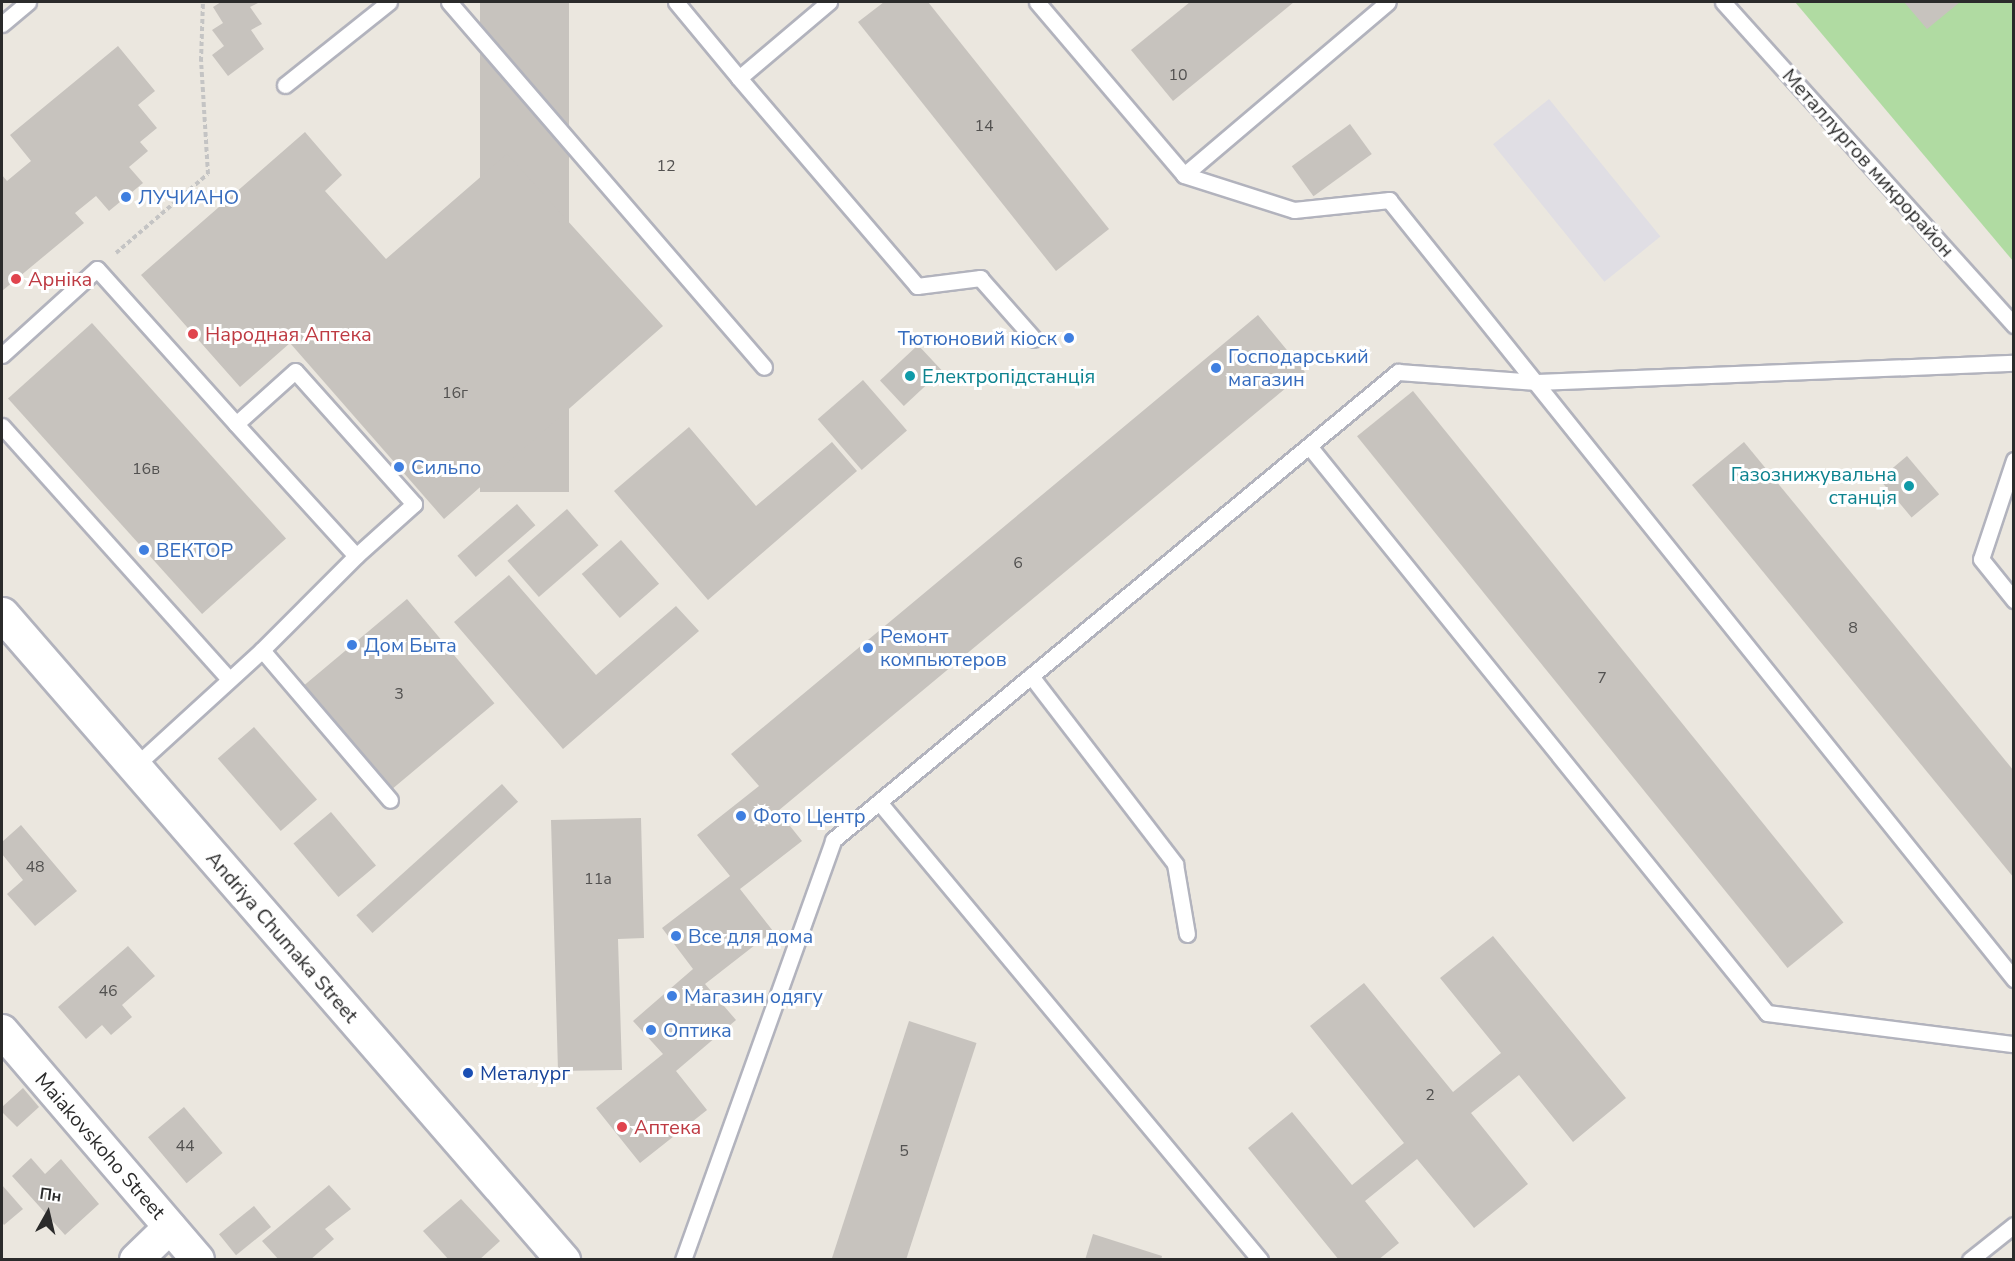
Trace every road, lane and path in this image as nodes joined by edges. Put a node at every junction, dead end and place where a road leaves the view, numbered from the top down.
1 (28, 2) edge
2 (203, 2) edge
3 (389, 2) edge
4 (449, 2) edge
5 (676, 2) edge
6 (829, 2) edge
7 (1037, 2) edge
8 (1388, 2) edge
9 (1723, 2) edge
10 (2, 24) edge
11 (739, 78) junction
12 (285, 85) dead end
13 (1184, 176) junction
14 (98, 269) junction
15 (2013, 325) edge
16 (1034, 339) dead end
17 (2, 355) edge
18 (2013, 363) edge
19 (764, 367) dead end
20 (1537, 382) junction
21 (236, 424) junction
22 (2, 426) edge
23 (1309, 446) junction
24 (2013, 460) edge
25 (356, 556) junction
26 (2013, 600) edge
27 (2, 614) edge
28 (262, 650) junction
29 (1031, 676) junction
30 (229, 678) junction
31 (134, 767) junction
32 (390, 800) dead end
33 (879, 802) junction
34 (1187, 934) dead end
35 (2013, 979) edge
36 (2, 1032) edge
37 (2013, 1044) edge
38 (2013, 1225) edge
39 (170, 1227) junction
40 (136, 1260) edge
41 (198, 1260) edge
42 (563, 1260) edge
43 (683, 1260) edge
44 (1260, 1260) edge
45 (1970, 1260) edge

1 - 10 lane
2 - 14 path
3 - 12 lane
4 - 19 lane
5 - 11 lane
6 - 11 lane
7 - 13 lane
8 - 13 lane
9 - 15 lane, Металлургов микрорайон
11 - 16 lane
13 - 20 lane
14 - 17 lane
14 - 21 lane
18 - 20 lane
20 - 23 lane
20 - 35 lane
21 - 25 lane
21 - 25 lane
22 - 30 lane
23 - 29 lane
23 - 37 lane
24 - 26 lane
25 - 28 lane
27 - 31 street, Andriya Chumaka Street
28 - 30 lane
28 - 32 lane
29 - 33 lane
29 - 34 lane
30 - 31 lane
31 - 42 street, Andriya Chumaka Street
33 - 43 lane
33 - 44 lane
36 - 39 street, Maiakovskoho Street
38 - 45 lane
39 - 40 street
39 - 41 street, Maiakovskoho Street

